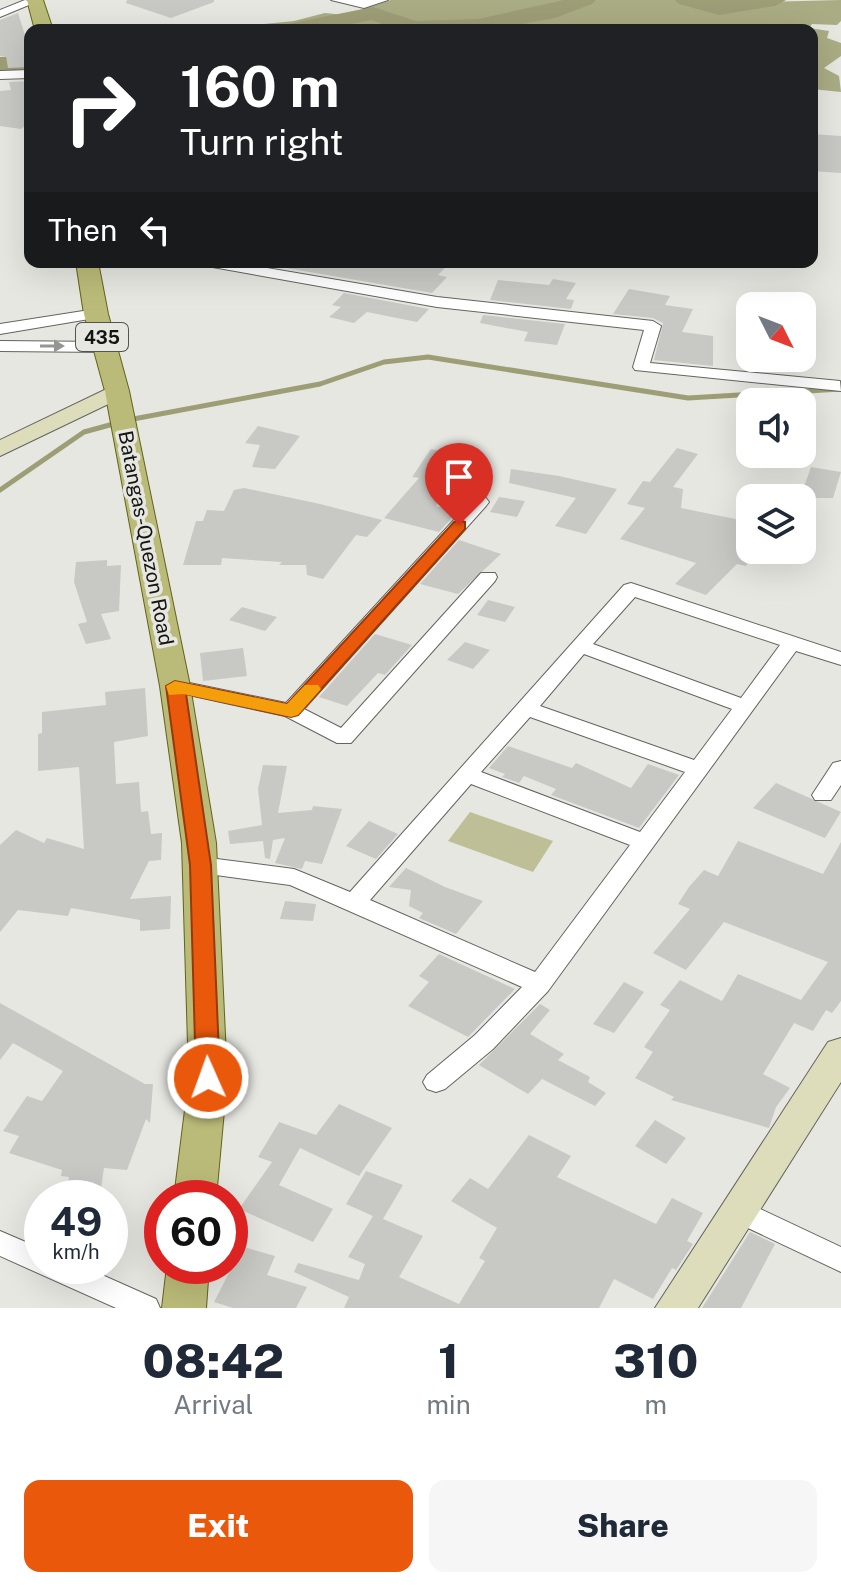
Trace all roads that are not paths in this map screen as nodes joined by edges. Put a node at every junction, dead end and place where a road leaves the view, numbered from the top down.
1 (337, 0) edge
2 (382, 0) edge
3 (32, 1) edge
4 (0, 14) edge
5 (36, 24) edge
6 (42, 24) edge
7 (24, 74) edge
8 (0, 75) edge
9 (88, 268) edge
10 (242, 268) edge
11 (96, 314) junction
12 (0, 329) edge
13 (0, 346) edge
14 (105, 347) junction
15 (840, 386) edge
16 (121, 410) junction
17 (0, 449) edge
18 (480, 502) dead end
19 (488, 577) dead end
20 (792, 643) junction
21 (583, 647) junction
22 (841, 659) edge
23 (175, 686) junction
24 (744, 706) junction
25 (529, 709) junction
26 (291, 711) junction
27 (841, 768) edge
28 (697, 769) junction
29 (470, 776) junction
30 (823, 795) dead end
31 (643, 842) junction
32 (201, 865) junction
33 (355, 902) junction
34 (539, 984) junction
35 (841, 1052) edge
36 (436, 1082) dead end
37 (197, 1180) edge
38 (741, 1212) junction
39 (0, 1243) edge
40 (24, 1254) edge
41 (841, 1260) edge
42 (92, 1284) edge
43 (186, 1284) edge
44 (146, 1308) edge
45 (184, 1308) edge
46 (675, 1308) edge

1 - 2 street
3 - 4 street
3 - 5 main road
3 - 6 main road
7 - 8 street
9 - 11 main road, Batangas-Quezon Road / 435
10 - 15 street
11 - 12 street
11 - 14 main road, Batangas-Quezon Road / 435
13 -> 14 street
14 - 16 main road, Batangas-Quezon Road / 435
16 - 17 street
16 - 23 main road, Batangas-Quezon Road / 435
18 - 26 street
19 - 26 street
20 - 21 street
20 - 22 street
20 - 24 street
21 - 24 street
21 - 25 street
23 - 26 street
23 - 32 main road, Batangas-Quezon Road / 435
24 - 28 street
25 - 28 street
25 - 29 street
27 - 30 street
28 - 31 street
29 - 31 street
29 - 33 street
31 - 34 street
32 - 33 street
32 - 37 main road, Batangas-Quezon Road / 435
33 - 34 street
34 - 36 street
35 - 38 street
38 - 41 street
38 - 46 street
39 - 40 street
42 - 44 street
43 - 45 main road

